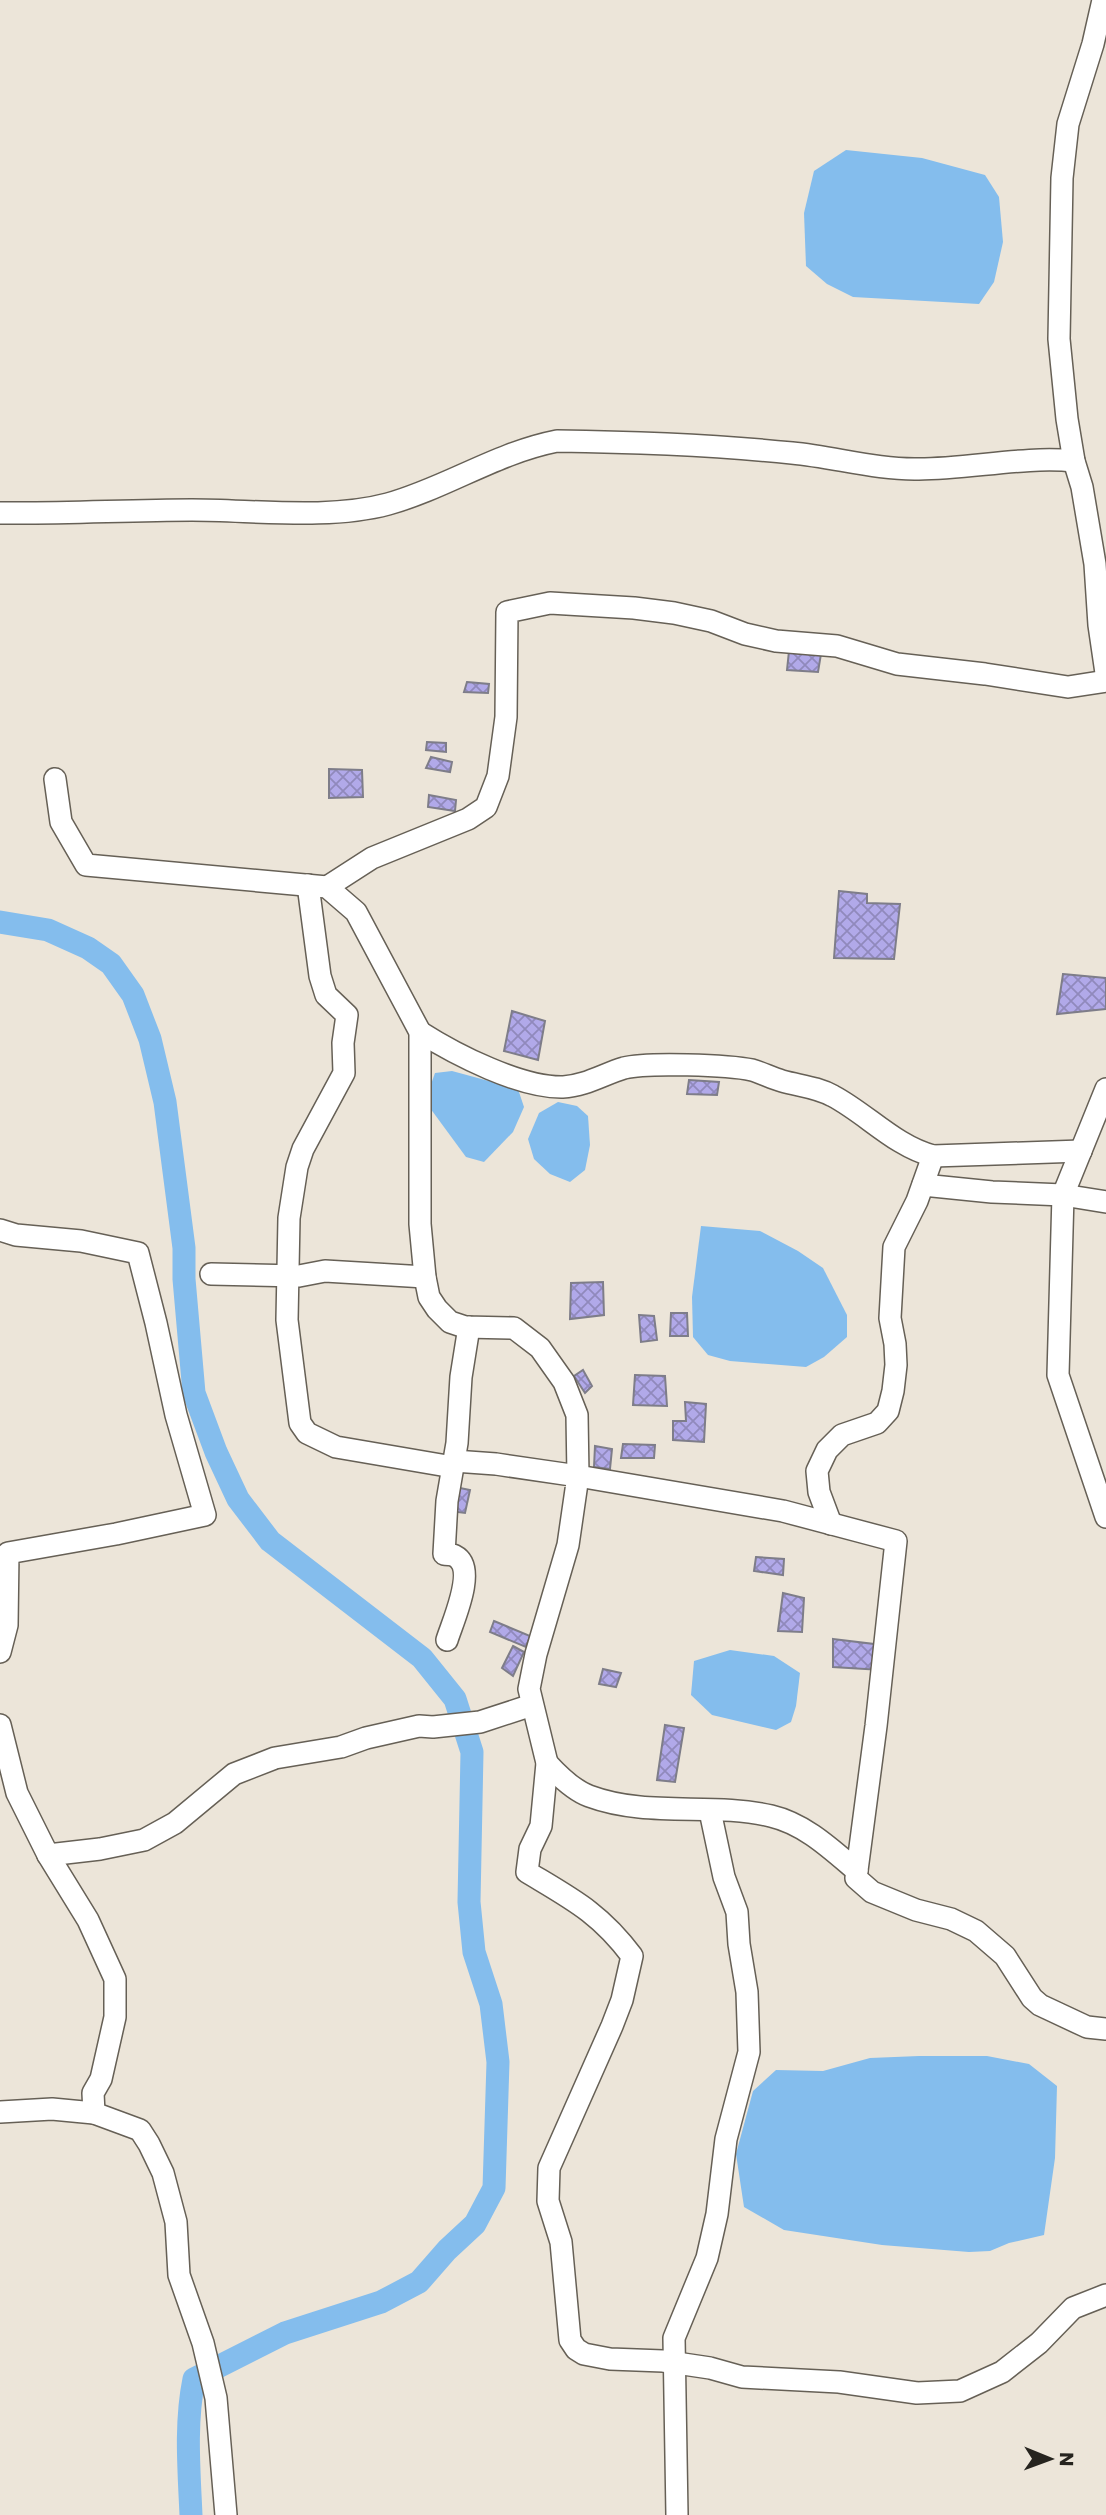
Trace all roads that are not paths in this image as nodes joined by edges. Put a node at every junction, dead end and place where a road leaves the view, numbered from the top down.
1 (1103, 0) edge
2 (1074, 461) junction
3 (0, 513) edge
4 (1106, 673) edge
5 (1106, 681) edge
6 (55, 779) dead end
7 (318, 886) junction
8 (421, 1032) junction
9 (1106, 1089) edge
10 (1081, 1151) junction
11 (933, 1156) junction
12 (923, 1185) junction
13 (1063, 1195) junction
14 (1106, 1202) edge
15 (0, 1230) edge
16 (211, 1274) dead end
17 (289, 1276) junction
18 (425, 1277) junction
19 (469, 1327) junction
20 (454, 1464) junction
21 (578, 1476) junction
22 (1106, 1517) edge
23 (831, 1524) junction
24 (4, 1554) edge
25 (447, 1640) dead end
26 (0, 1652) edge
27 (532, 1704) junction
28 (0, 1725) edge
29 (547, 1763) junction
30 (710, 1811) junction
31 (48, 1855) junction
32 (857, 1871) junction
33 (1106, 2029) edge
34 (0, 2112) edge
35 (94, 2113) junction
36 (1106, 2295) edge
37 (674, 2364) junction
38 (226, 2515) edge
39 (677, 2515) edge

1 - 2 street
2 - 3 street
2 - 4 street
5 - 7 street
6 - 7 street
7 - 8 street
7 - 17 street
8 - 11 street
8 - 18 street
9 - 10 street
10 - 11 street
10 - 13 street
11 - 12 street
12 - 13 street
12 - 23 street
13 - 14 street
13 - 22 street
15 - 24 street
16 - 17 street
17 - 18 street
17 - 20 street
18 - 19 street
19 - 20 street
19 - 21 street
20 - 21 street
20 - 25 street
21 - 23 street
21 - 27 street
23 - 32 street
24 - 26 street
27 - 29 street
27 - 31 street
28 - 31 street
29 - 30 street
29 - 37 street
30 - 32 street
30 - 37 street
31 - 35 street
32 - 33 street
34 - 35 street
35 - 38 street
36 - 37 street
37 - 39 street

